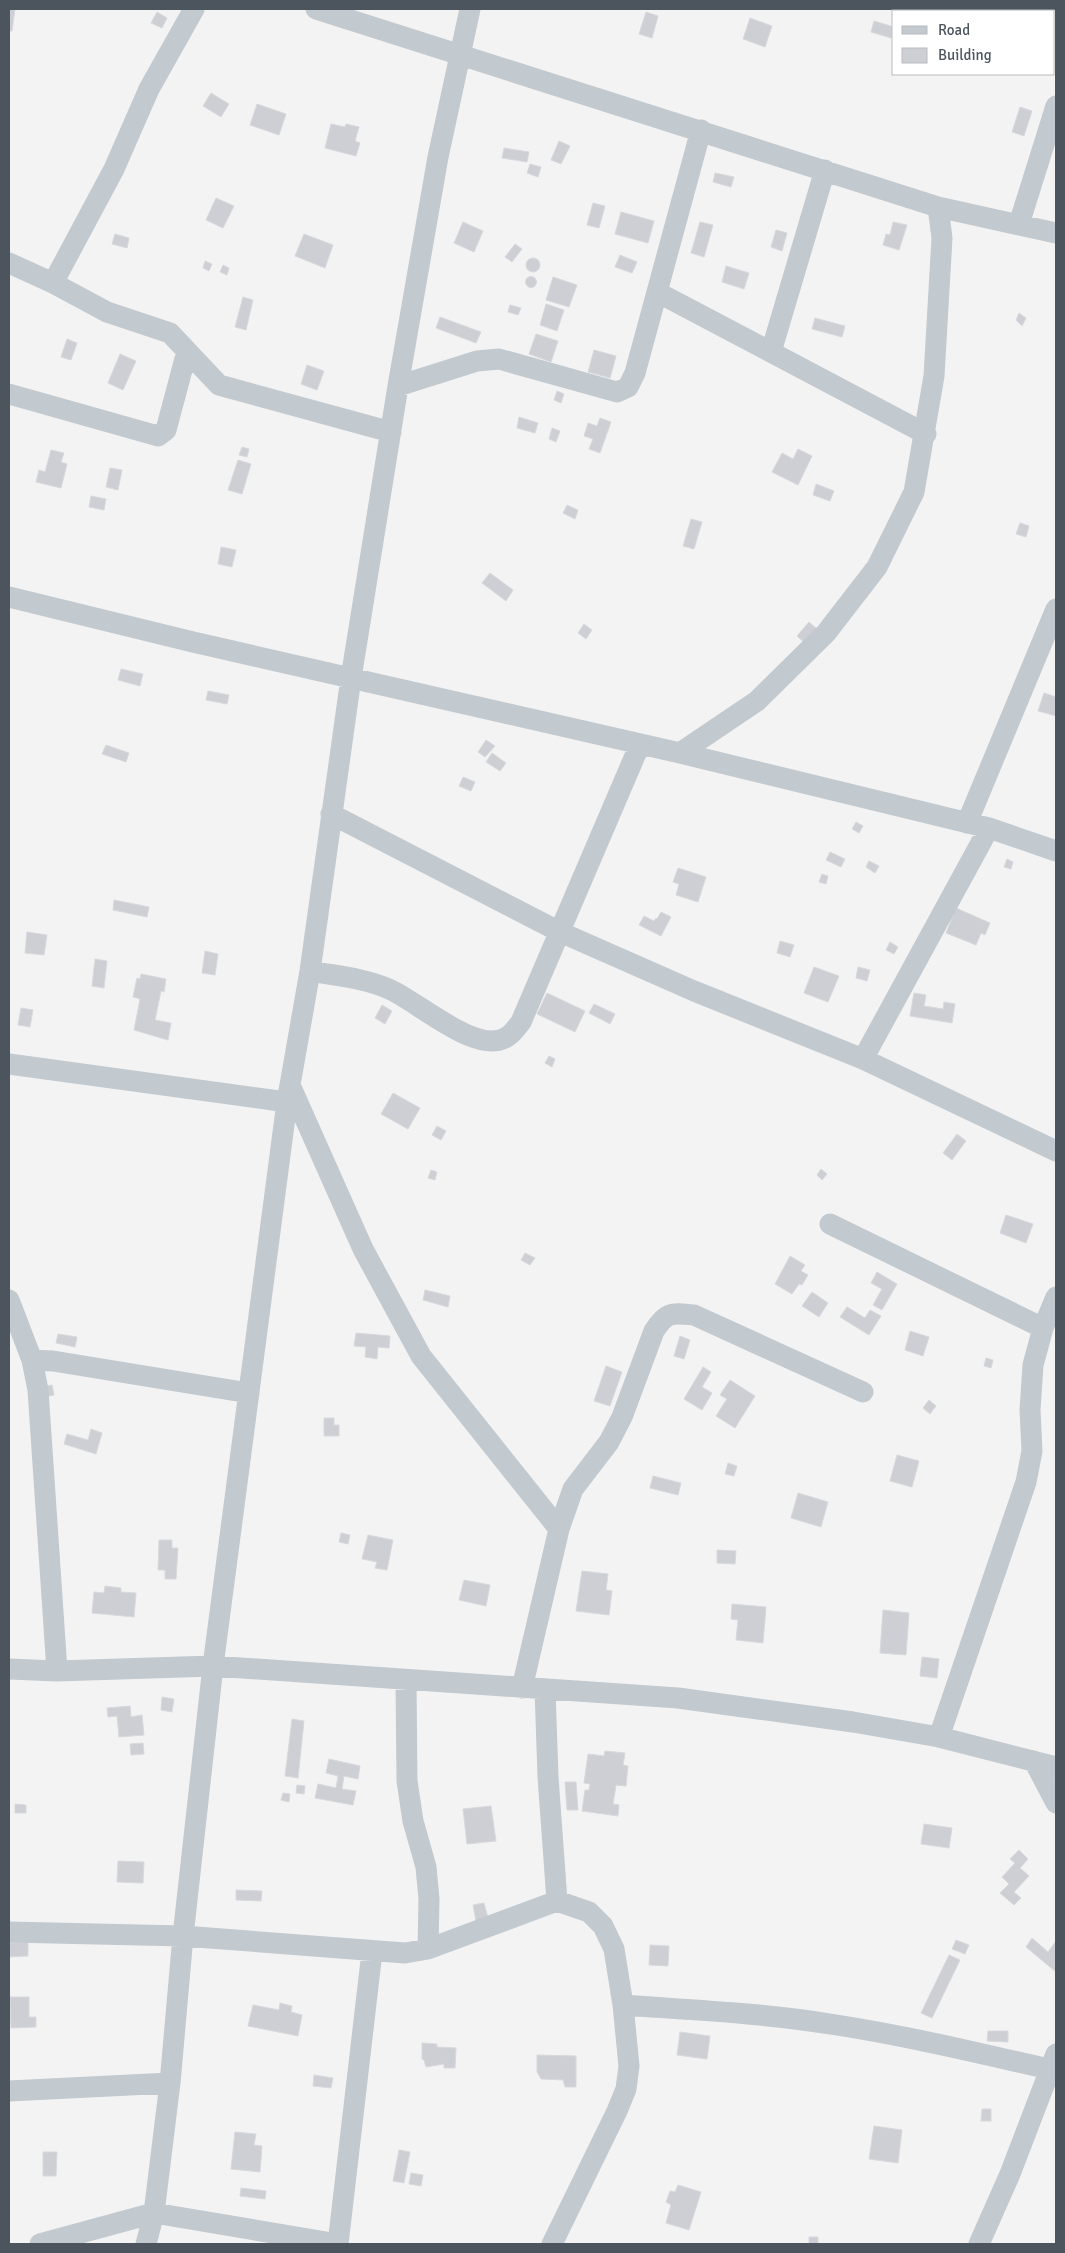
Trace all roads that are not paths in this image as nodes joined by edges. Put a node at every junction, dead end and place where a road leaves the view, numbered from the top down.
1 (194, 9) edge
2 (316, 9) edge
3 (470, 9) edge
4 (460, 54) junction
5 (1056, 106) edge
6 (701, 130) junction
7 (825, 170) junction
8 (938, 207) junction
9 (1019, 224) junction
10 (1056, 233) edge
11 (9, 263) edge
12 (53, 283) junction
13 (657, 292) junction
14 (188, 351) junction
15 (771, 352) junction
16 (398, 386) junction
17 (9, 394) edge
18 (392, 432) junction
19 (926, 434) junction
20 (9, 597) edge
21 (1056, 609) edge
22 (351, 678) junction
23 (640, 744) junction
24 (680, 753) junction
25 (331, 814) junction
26 (967, 823) junction
27 (988, 828) junction
28 (1056, 850) edge
29 (560, 932) junction
30 (310, 971) junction
31 (863, 1059) junction
32 (9, 1064) edge
33 (288, 1094) junction
34 (1056, 1151) edge
35 (830, 1224) dead end
36 (1056, 1297) edge
37 (9, 1300) edge
38 (1043, 1328) junction
39 (32, 1360) junction
40 (863, 1392) dead end
41 (249, 1394) junction
42 (559, 1529) junction
43 (213, 1666) junction
44 (9, 1670) edge
45 (57, 1670) junction
46 (406, 1680) junction
47 (522, 1688) junction
48 (545, 1689) junction
49 (939, 1737) junction
50 (1034, 1761) junction
51 (1056, 1767) edge
52 (1056, 1803) edge
53 (557, 1901) junction
54 (9, 1932) edge
55 (184, 1936) junction
56 (428, 1949) junction
57 (372, 1952) junction
58 (623, 2005) junction
59 (1053, 2062) edge
60 (170, 2083) junction
61 (9, 2091) edge
62 (154, 2213) junction
63 (40, 2244) edge
64 (146, 2244) edge
65 (338, 2244) edge
66 (552, 2244) edge
67 (979, 2244) edge

1 - 12 street
2 - 4 street
3 - 4 street
4 - 6 street
4 - 16 street
5 - 9 street
6 - 7 street
6 - 13 street
7 - 8 street
7 - 15 street
8 - 9 street
8 - 19 street
9 - 10 street
11 - 12 street
12 - 14 street
13 - 15 street
13 - 16 street
14 - 17 street
14 - 18 street
15 - 19 street
16 - 18 street
18 - 22 street
19 - 24 street
20 - 22 street
21 - 26 street
22 - 23 street
22 - 25 street
23 - 24 street
23 - 29 street
24 - 26 street
25 - 29 street
25 - 30 street
26 - 27 street
27 - 28 street
27 - 31 street
29 - 30 street
29 - 31 street
30 - 33 street
31 - 34 street
32 - 33 street
33 - 41 street
33 - 42 street
35 - 38 street
36 - 38 street
37 - 39 street
38 - 49 street
39 - 41 street
39 - 45 street
40 - 42 street
41 - 43 street
42 - 47 street
43 - 45 street
43 - 46 street
43 - 55 street
44 - 45 street
46 - 47 street
46 - 56 street
47 - 48 street
48 - 49 street
48 - 53 street
49 - 50 street
50 - 51 street
50 - 52 street
53 - 56 street
53 - 58 street
54 - 55 street
55 - 57 street
55 - 60 street
56 - 57 street
57 - 65 street
58 - 59 street
58 - 66 street
59 - 67 street
60 - 61 street
60 - 62 street
62 - 63 street
62 - 64 street
62 - 65 street

